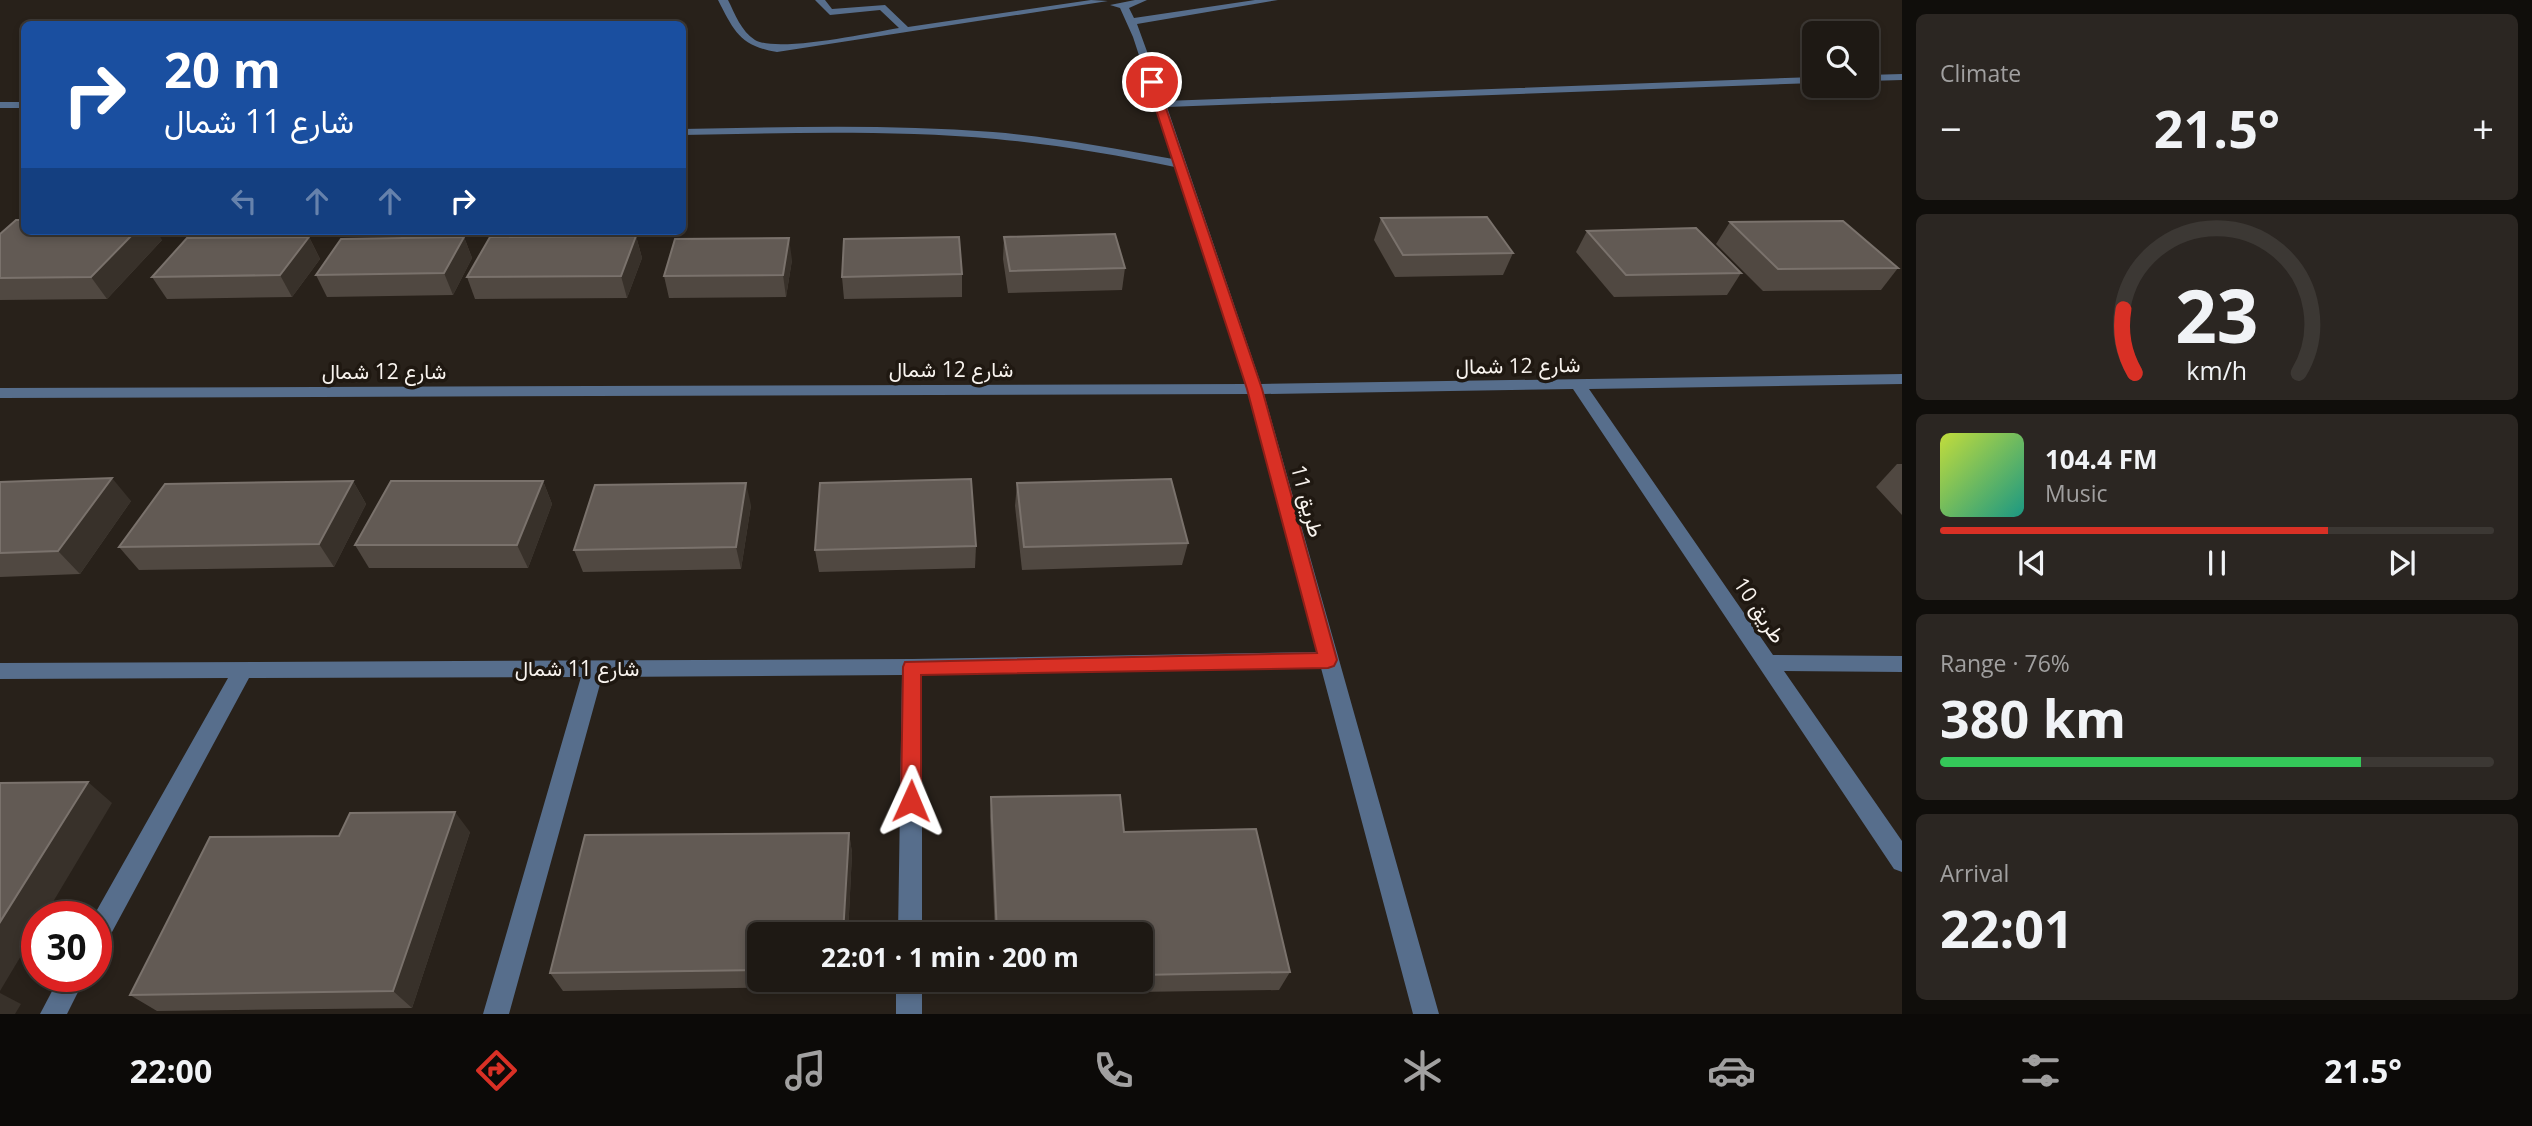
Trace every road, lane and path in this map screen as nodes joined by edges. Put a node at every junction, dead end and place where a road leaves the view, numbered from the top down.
1 (723, 0) edge
2 (820, 0) edge
3 (1142, 0) edge
4 (1273, 0) edge
5 (1103, 1) edge
6 (1124, 6) junction
7 (1130, 22) junction
8 (906, 30) junction
9 (1902, 77) edge
10 (1879, 78) edge
11 (1802, 80) edge
12 (1160, 104) junction
13 (0, 105) edge
14 (21, 105) edge
15 (686, 132) edge
16 (1179, 164) junction
17 (1902, 379) edge
18 (1578, 385) junction
19 (1255, 389) junction
20 (0, 393) edge
21 (1328, 660) junction
22 (1768, 663) junction
23 (1902, 664) edge
24 (912, 667) junction
25 (594, 668) junction
26 (243, 670) junction
27 (0, 671) edge
28 (1902, 861) edge
29 (112, 907) edge
30 (910, 922) edge
31 (65, 992) edge
32 (909, 992) edge
33 (53, 1014) edge
34 (496, 1014) edge
35 (909, 1014) edge
36 (1426, 1014) edge

1 - 8 street
2 - 8 street
3 - 6 street
4 - 7 street
5 - 6 street
5 - 8 street
6 - 7 street, طريق 11
7 - 12 street, طريق 11
9 - 10 street
11 - 12 street
12 - 16 street, طريق 11
13 - 14 street
15 - 16 street
16 - 19 street, طريق 11
17 - 18 street, شارع 12 شمال
18 - 19 street, شارع 12 شمال
18 - 22 street, طريق 10
19 - 20 street, شارع 12 شمال
19 - 21 street, طريق 11
21 - 24 street, شارع 11 شمال
21 - 36 street, طريق 11
22 - 23 street
22 - 28 street, طريق 10
24 - 25 street, شارع 11 شمال
24 - 30 street
25 - 26 street, شارع 11 شمال
25 - 34 street
26 - 27 street, شارع 11 شمال
26 - 29 street
31 - 33 street
32 - 35 street

